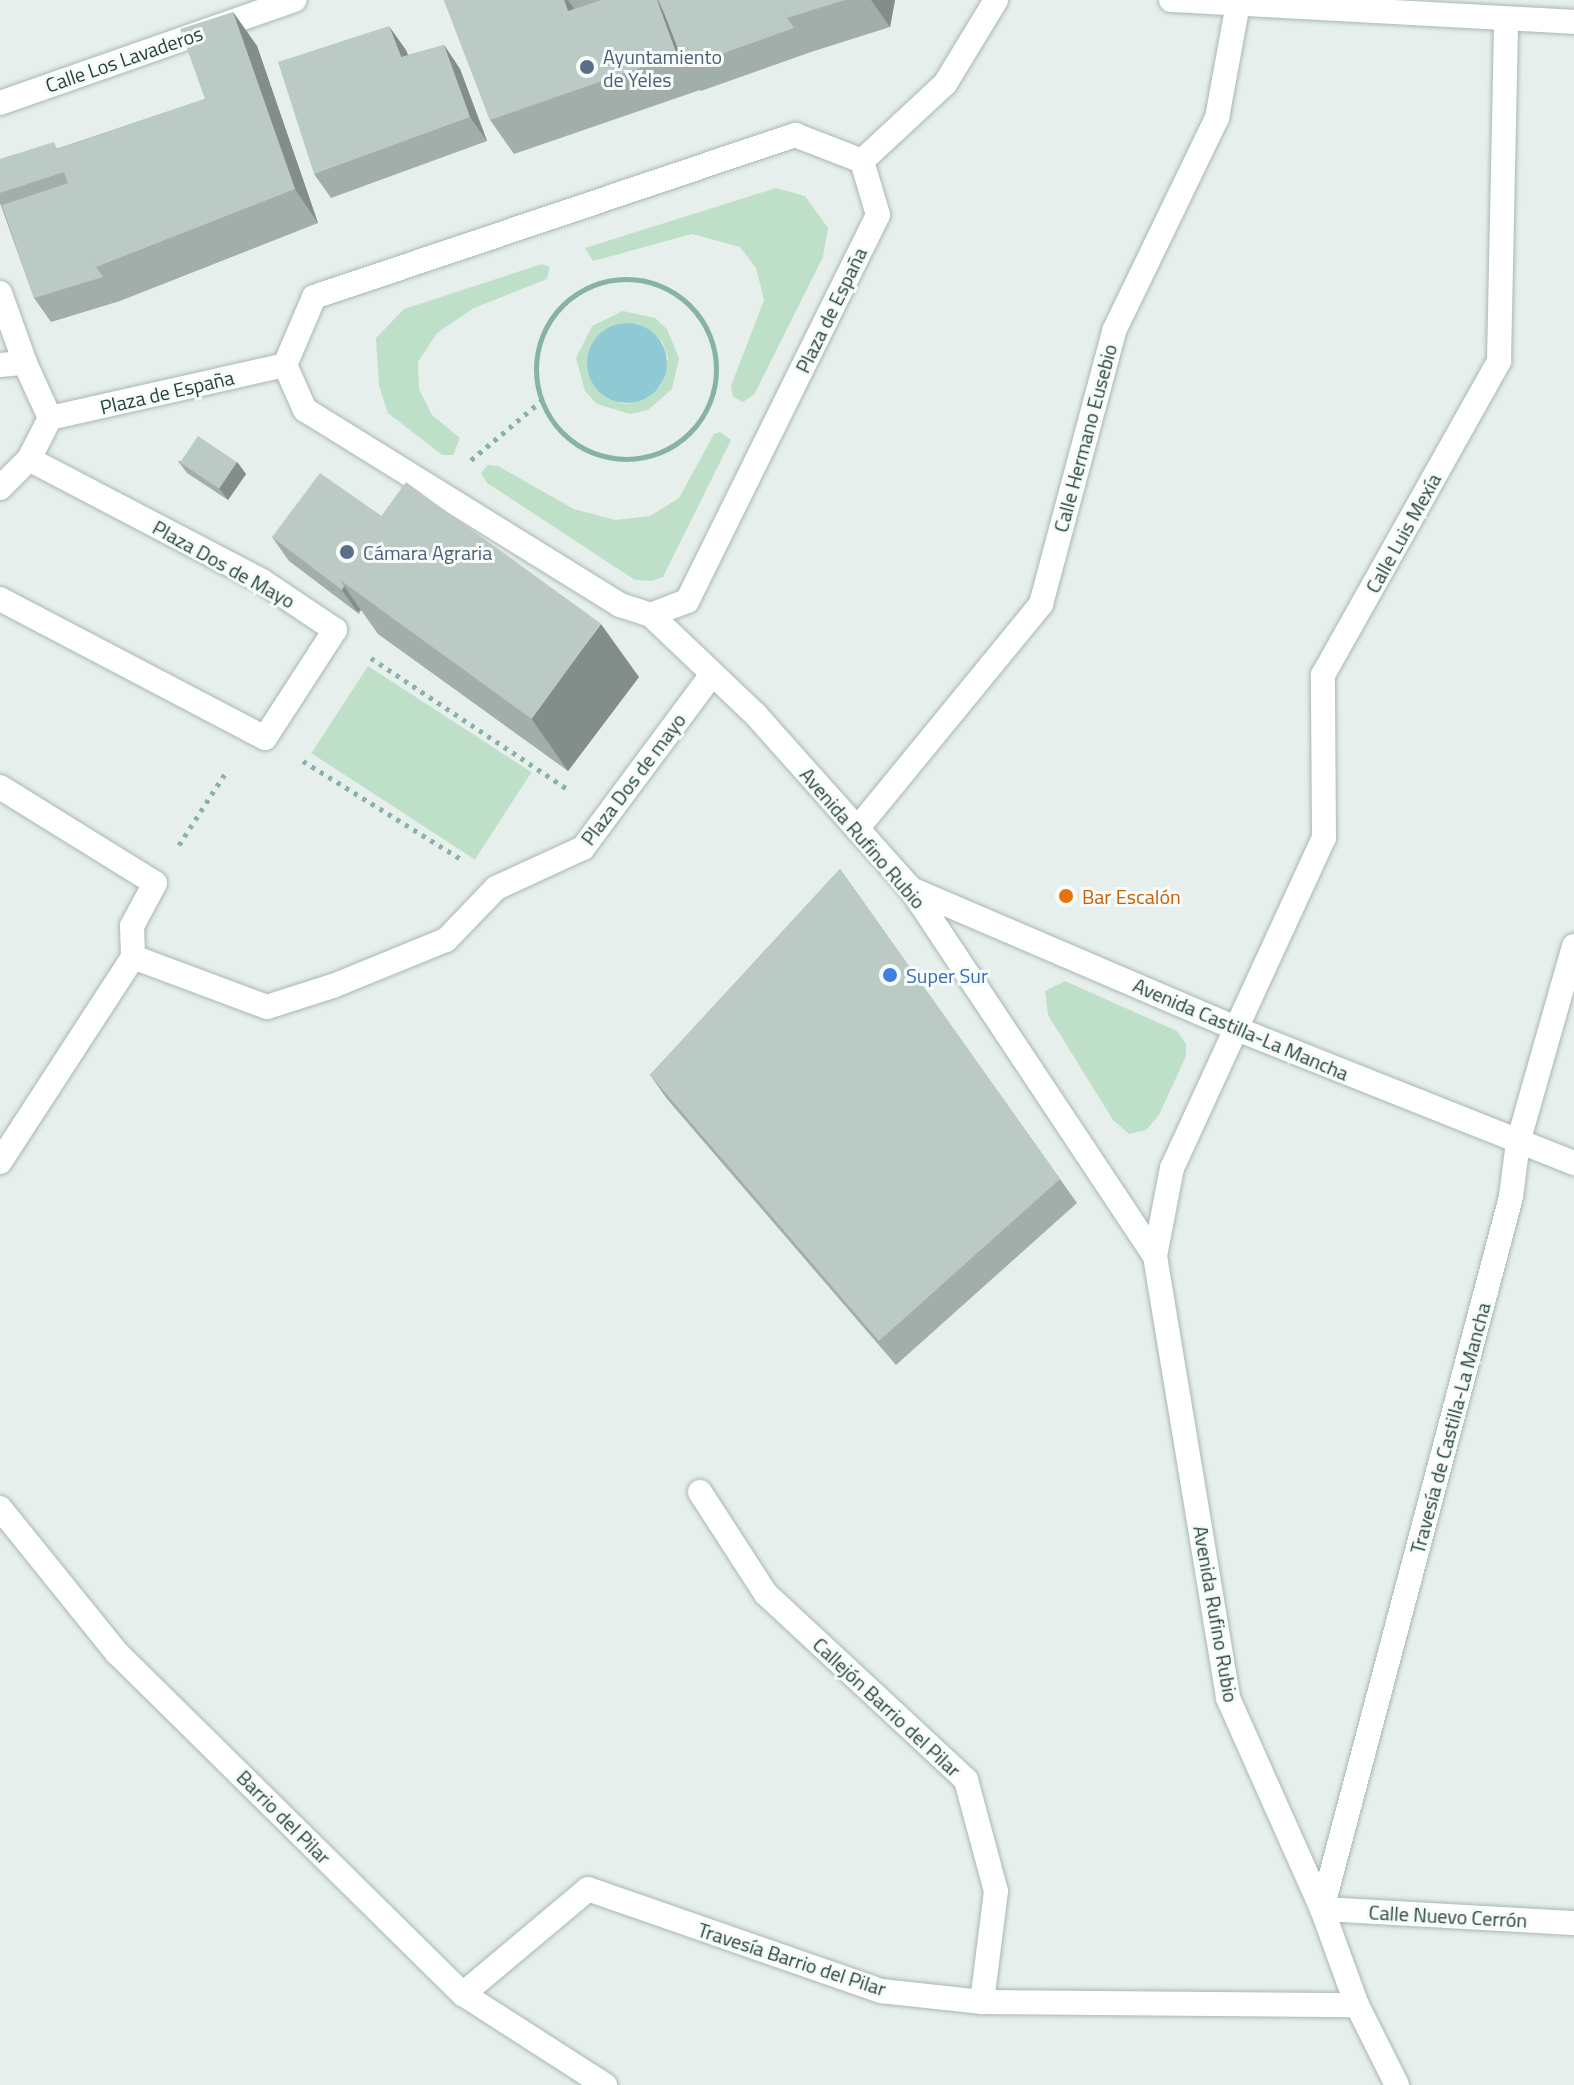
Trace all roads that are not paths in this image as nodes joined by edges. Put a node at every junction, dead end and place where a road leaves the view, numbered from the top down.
1 (294, 0) edge
2 (996, 0) edge
3 (1171, 0) edge
4 (1238, 4) junction
5 (1506, 22) junction
6 (1574, 22) edge
7 (0, 103) edge
8 (862, 161) junction
9 (0, 293) edge
10 (25, 363) junction
11 (0, 365) edge
12 (285, 365) junction
13 (50, 418) junction
14 (29, 459) junction
15 (0, 488) edge
16 (0, 599) edge
17 (651, 615) junction
18 (712, 674) junction
19 (0, 787) edge
20 (857, 829) junction
21 (911, 889) junction
22 (1574, 946) edge
23 (133, 957) junction
24 (1237, 1029) junction
25 (1518, 1142) junction
26 (0, 1162) edge
27 (1574, 1163) edge
28 (1155, 1256) junction
29 (700, 1492) dead end
30 (0, 1508) edge
31 (1322, 1909) junction
32 (1574, 1923) edge
33 (463, 1994) junction
34 (982, 2002) junction
35 (1357, 2005) junction
36 (605, 2085) edge
37 (1397, 2085) edge

1 - 7 street, Calle Los Lavaderos
2 - 8 street
3 - 4 street
4 - 5 street
4 - 20 street, Calle Hermano Eusebio
5 - 6 street
5 - 24 street, Calle Luis Mexía
8 - 12 street
8 - 17 street, Plaza de España
9 - 10 street
10 - 11 street
10 - 13 street
12 - 13 street, Plaza de España
12 - 17 street
13 - 14 street
14 - 15 street
14 - 16 street, Plaza Dos de Mayo
17 - 18 street, Avenida Rufino Rubio
18 - 20 street, Avenida Rufino Rubio
18 - 23 street, Plaza Dos de mayo
19 - 23 street
20 - 21 street, Avenida Rufino Rubio
21 - 24 street, Avenida Castilla-La Mancha
21 - 28 street, Avenida Rufino Rubio
22 - 25 street, Travesía de Castilla-La Mancha
23 - 26 street
24 - 25 street, Avenida Castilla-La Mancha
24 - 28 street, Avenida Rufino Rubio
25 - 27 street, Avenida Castilla-La Mancha
25 - 31 street, Travesía de Castilla-La Mancha
28 - 31 street, Avenida Rufino Rubio
29 - 34 street, Callejón Barrio del Pilar
30 - 33 street, Barrio del Pilar
31 - 32 street, Calle Nuevo Cerrón
31 - 35 street, Avenida Rufino Rubio
33 - 34 street, Travesía Barrio del Pilar
33 - 36 street, Barrio del Pilar
34 - 35 street, Travesía Barrio del Pilar
35 - 37 street, Avenida Rufino Rubio

